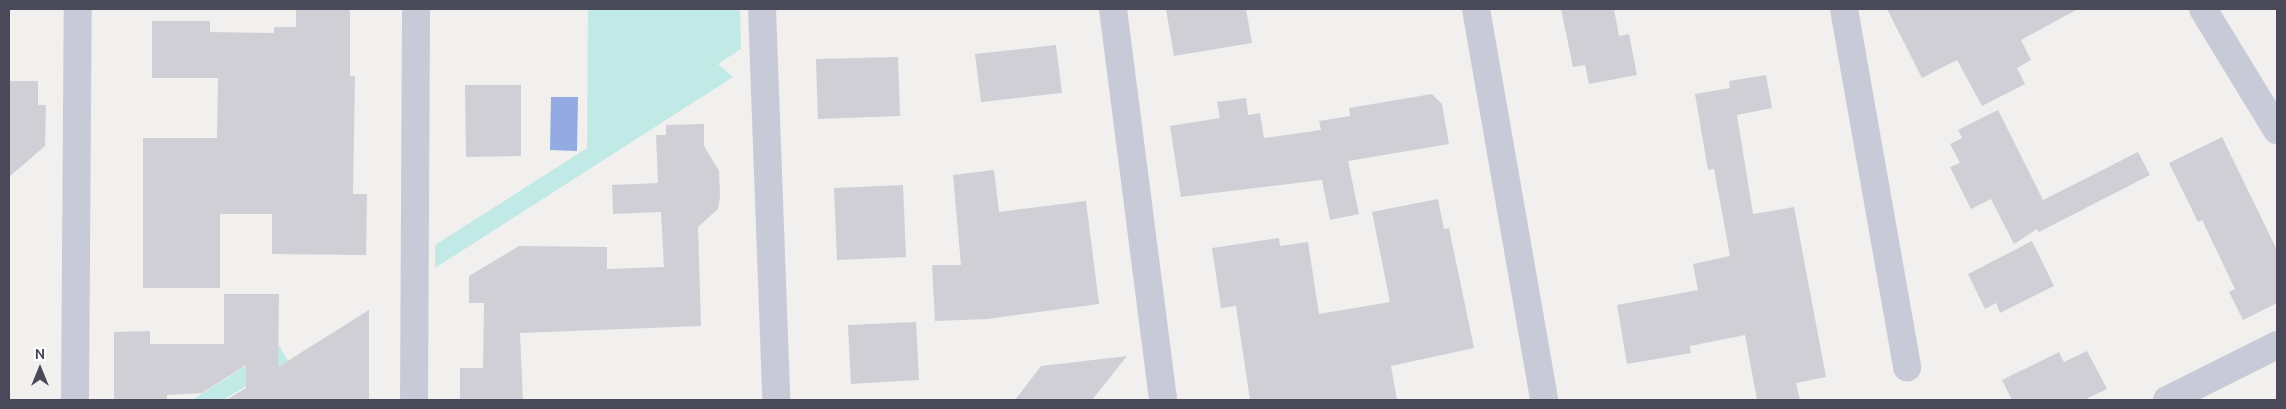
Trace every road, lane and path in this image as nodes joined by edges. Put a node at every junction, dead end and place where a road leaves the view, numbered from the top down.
1 (78, 9) edge
2 (416, 9) edge
3 (762, 9) edge
4 (1113, 9) edge
5 (1476, 9) edge
6 (1844, 9) edge
7 (2203, 9) edge
8 (2277, 130) edge
9 (2277, 345) edge
10 (1907, 367) dead end
11 (75, 400) edge
12 (414, 400) edge
13 (776, 400) edge
14 (1163, 400) edge
15 (1544, 400) edge
16 (2167, 400) edge

1 - 11 street
2 - 12 street
3 - 13 street
4 - 14 street
5 - 15 street
6 - 10 street
7 - 8 street
9 - 16 street

